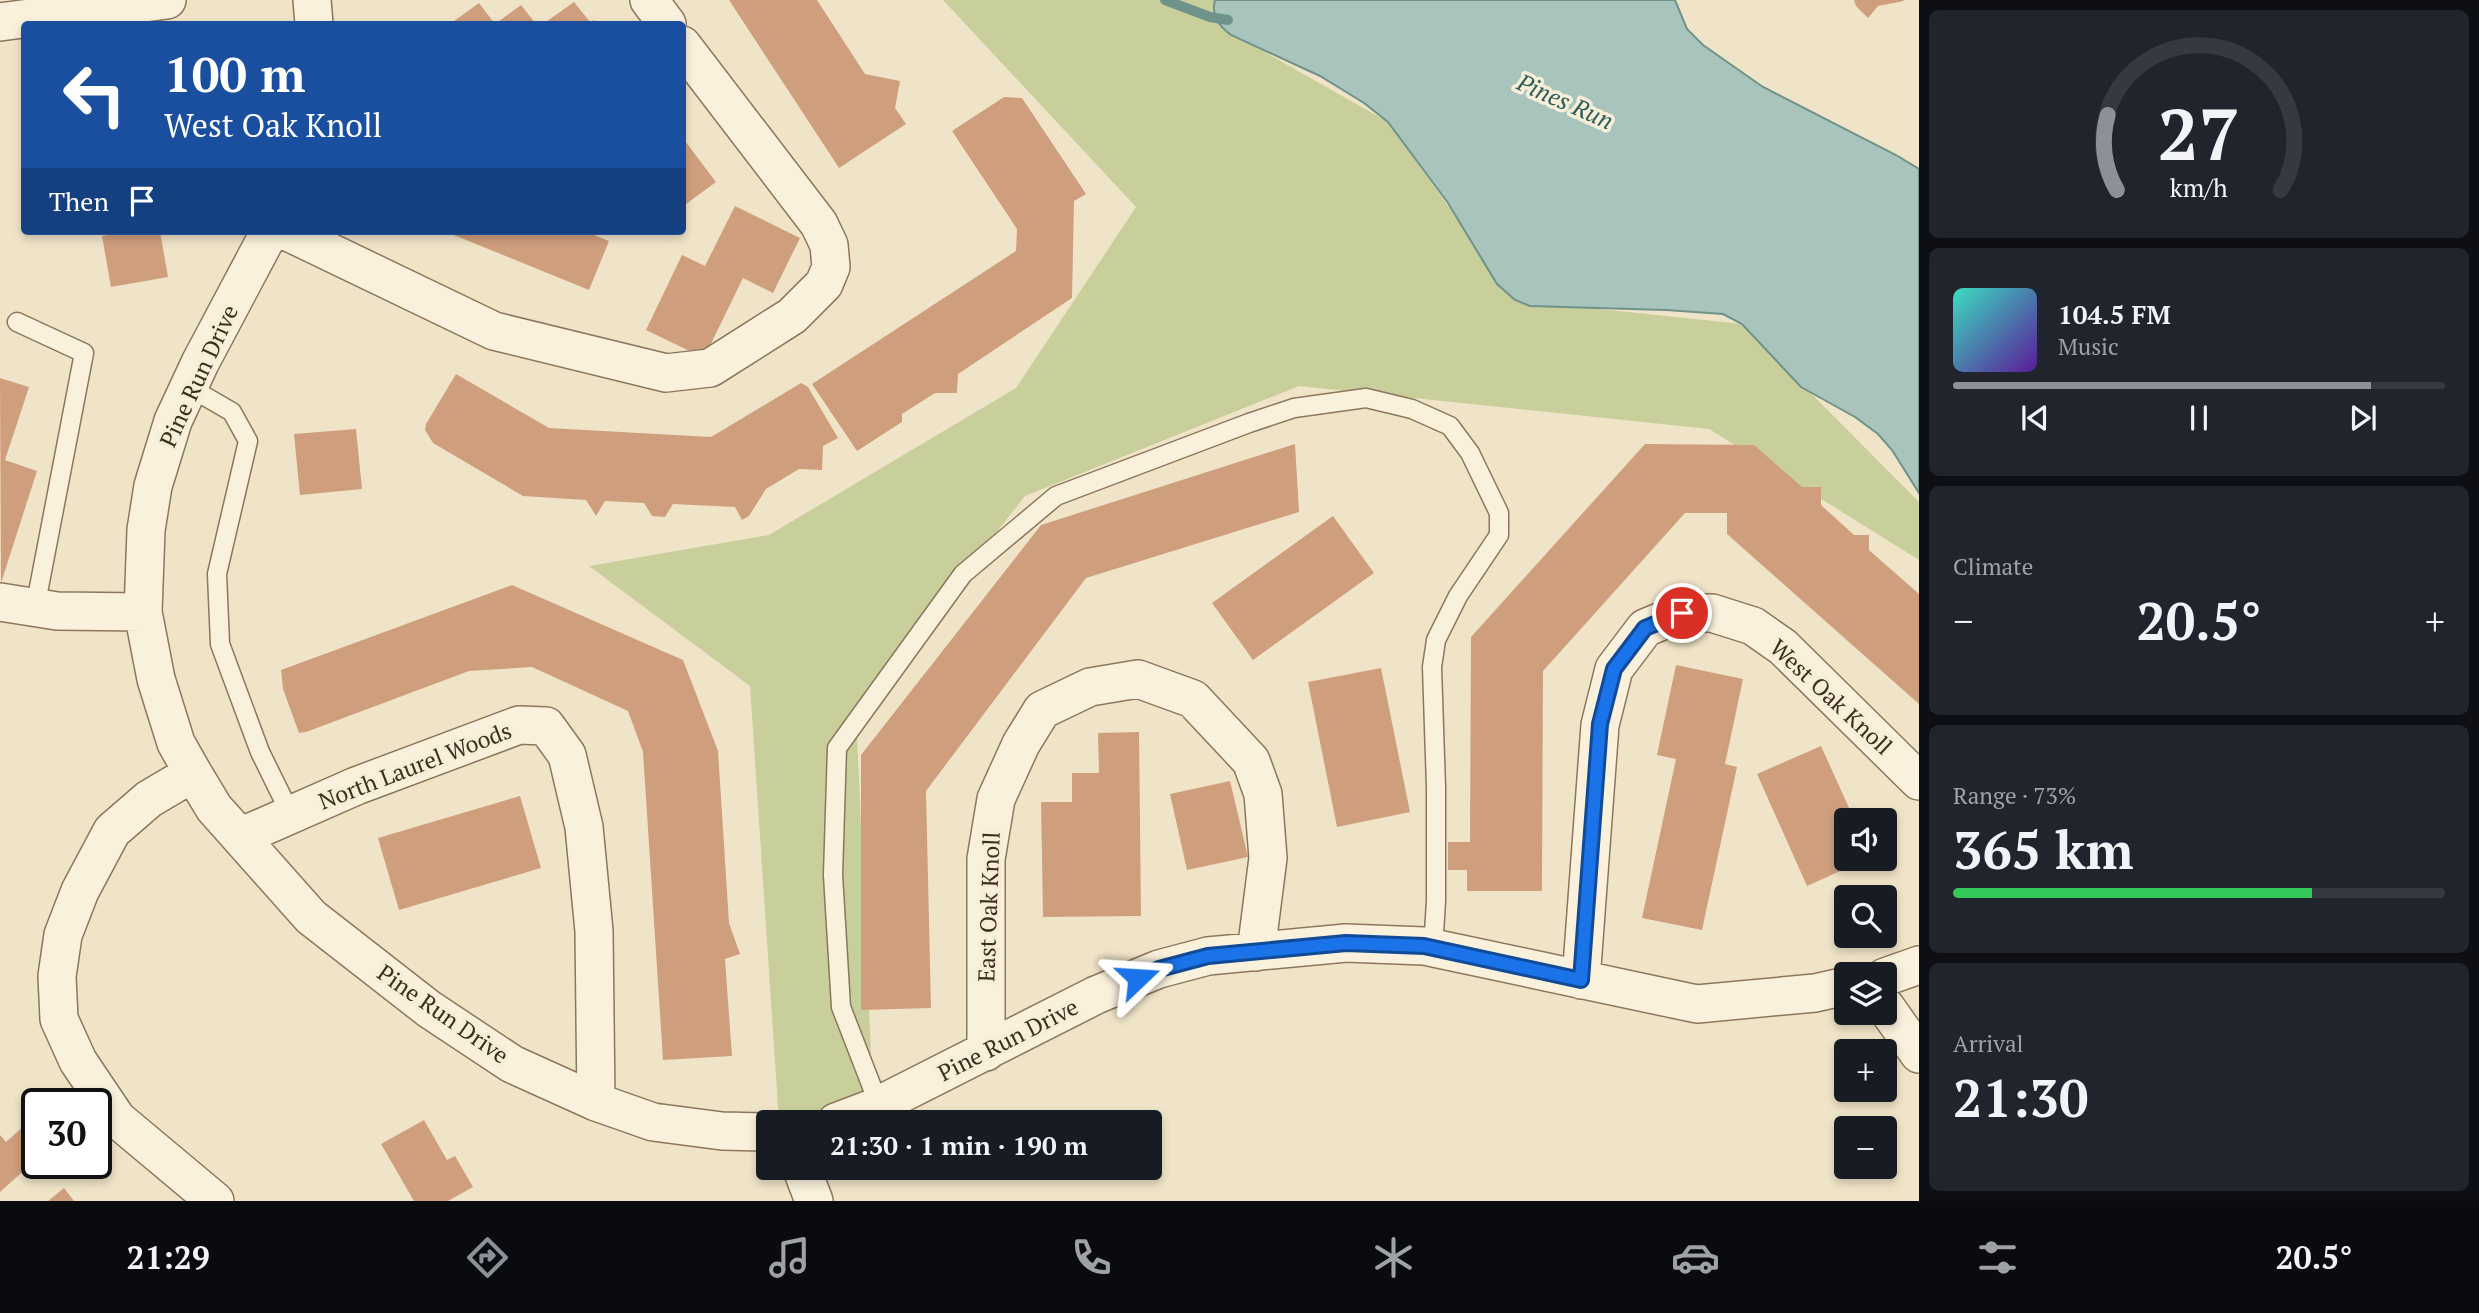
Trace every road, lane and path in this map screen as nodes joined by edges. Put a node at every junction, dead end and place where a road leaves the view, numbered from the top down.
1 (167, 0) edge
2 (312, 0) edge
3 (649, 0) edge
4 (314, 21) edge
5 (665, 21) edge
6 (0, 22) edge
7 (686, 50) edge
8 (268, 235) edge
9 (294, 235) edge
10 (17, 322) dead end
11 (189, 387) junction
12 (17, 605) edge
13 (143, 612) junction
14 (193, 773) junction
15 (1919, 780) edge
16 (291, 815) junction
17 (240, 837) junction
18 (1433, 948) junction
19 (1256, 952) junction
20 (1919, 965) edge
21 (1897, 973) edge
22 (1581, 980) junction
23 (1834, 989) edge
24 (1897, 1023) edge
25 (986, 1052) junction
26 (1919, 1054) edge
27 (596, 1102) junction
28 (879, 1105) junction
29 (866, 1110) edge
30 (756, 1132) edge
31 (806, 1180) edge
32 (215, 1201) edge
33 (814, 1201) edge

1 - 6 street
2 - 4 street
3 - 5 street
7 - 9 street
8 - 11 street, Pine Run Drive
10 - 12 lane
11 - 13 street, Pine Run Drive
11 - 16 lane
12 - 13 street
13 - 14 street, Pine Run Drive
14 - 17 street, Pine Run Drive
14 - 32 street
15 - 22 street, West Oak Knoll
16 - 17 street, North Laurel Woods
16 - 27 street, North Laurel Woods
17 - 27 street, Pine Run Drive
18 - 19 street, Pine Run Drive
18 - 22 street, Pine Run Drive
18 - 28 lane
19 - 25 street, Pine Run Drive
19 - 25 street, East Oak Knoll
20 - 21 street
22 - 23 street, Pine Run Drive
24 - 26 street
25 - 28 street, Pine Run Drive
27 - 30 street, Pine Run Drive
28 - 29 street, Pine Run Drive
31 - 33 street

